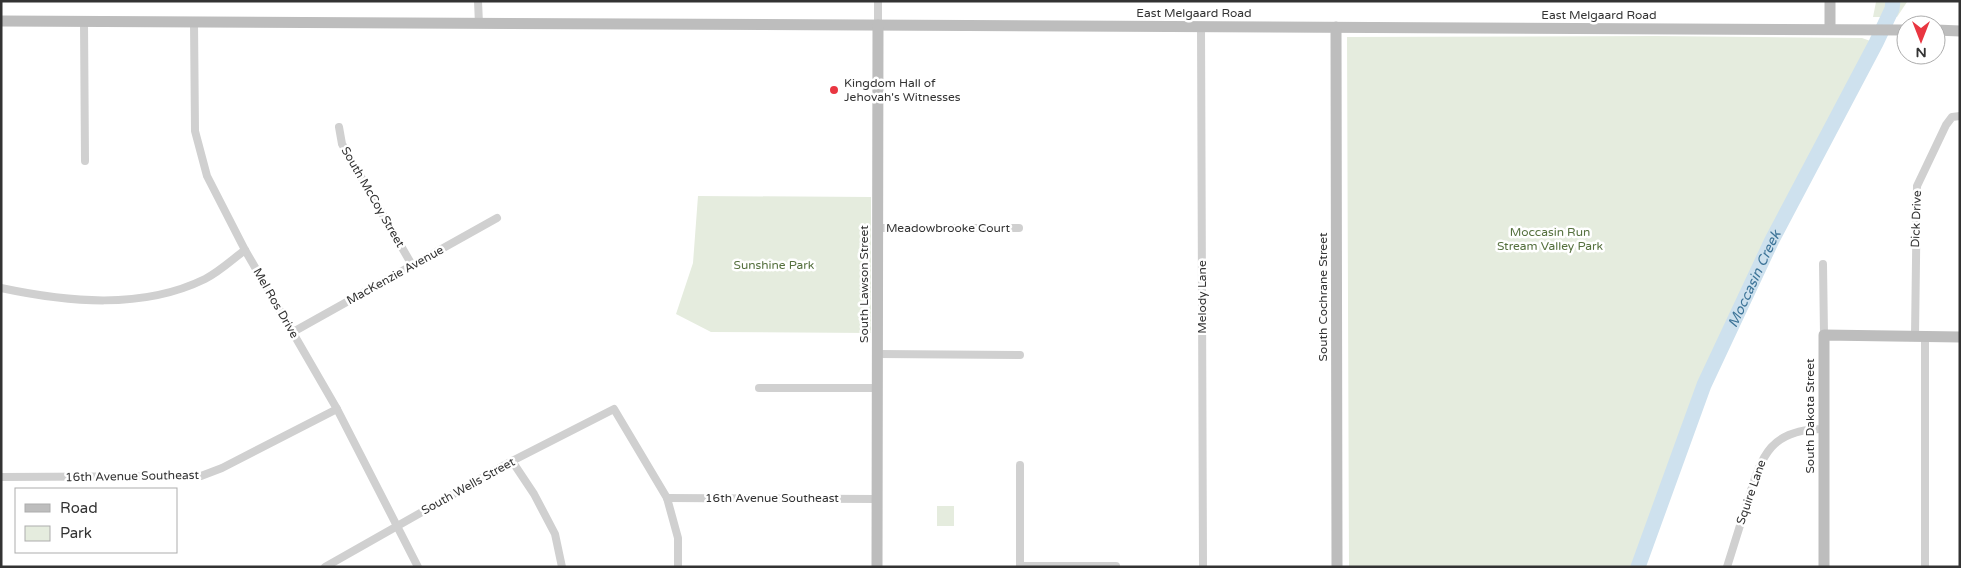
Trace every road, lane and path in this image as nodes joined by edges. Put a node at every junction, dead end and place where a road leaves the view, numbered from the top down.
1 (478, 1) edge
2 (878, 1) edge
3 (1830, 1) edge
4 (1, 21) edge
5 (84, 22) junction
6 (194, 22) junction
7 (479, 24) junction
8 (878, 25) junction
9 (1201, 27) junction
10 (1336, 27) junction
11 (1830, 29) junction
12 (1896, 30) edge
13 (1946, 30) edge
14 (1960, 31) edge
15 (1960, 116) edge
16 (339, 127) dead end
17 (85, 161) dead end
18 (497, 218) dead end
19 (877, 228) junction
20 (1019, 228) dead end
21 (245, 250) junction
22 (1823, 264) dead end
23 (412, 265) junction
24 (1, 288) edge
25 (292, 332) junction
26 (1824, 335) junction
27 (1920, 336) junction
28 (1960, 337) edge
29 (878, 354) junction
30 (1020, 355) dead end
31 (759, 388) dead end
32 (878, 388) junction
33 (337, 410) junction
34 (1824, 429) junction
35 (512, 462) junction
36 (1020, 465) dead end
37 (1, 477) edge
38 (667, 498) junction
39 (877, 499) junction
40 (397, 524) junction
41 (1116, 566) edge
42 (325, 567) edge
43 (418, 567) edge
44 (562, 567) edge
45 (678, 567) edge
46 (877, 567) edge
47 (1020, 567) edge
48 (1203, 567) edge
49 (1337, 567) edge
50 (1727, 567) edge
51 (1824, 567) edge
52 (1925, 567) edge

1 - 7 street
2 - 8 street, South Lawson Street
3 - 11 main road
4 - 5 main road, East Melgaard Road
5 - 6 main road, East Melgaard Road
5 - 17 street
6 - 7 main road, East Melgaard Road
6 - 21 street, Mel Ros Drive
7 - 8 main road, East Melgaard Road
8 - 9 main road, East Melgaard Road
8 - 19 main road, South Lawson Street
9 - 10 main road, East Melgaard Road
9 - 48 street, Melody Lane
10 - 11 main road, East Melgaard Road
10 - 49 main road, South Cochrane Street
11 - 12 main road, East Melgaard Road
13 - 14 main road
15 - 27 street, Dick Drive
16 - 23 street, South McCoy Street
18 - 23 street, MacKenzie Avenue
19 - 20 street, Meadowbrooke Court
19 - 29 main road, South Lawson Street
21 - 24 street
21 - 25 street, Mel Ros Drive
22 - 26 street, South Dakota Street
23 - 25 street, MacKenzie Avenue
25 - 33 street, Mel Ros Drive
26 - 27 main road
26 - 34 main road, South Dakota Street
27 - 28 main road
27 - 52 street, Dick Drive
29 - 30 street
29 - 32 main road, South Lawson Street
31 - 32 street
32 - 39 main road, South Lawson Street
33 - 37 street, 16th Avenue Southeast
33 - 40 street, Mel Ros Drive
34 - 50 street, Squire Lane
34 - 51 main road, South Dakota Street
35 - 38 street, South Wells Street
35 - 40 street, South Wells Street
35 - 44 street
36 - 47 street
38 - 39 street, 16th Avenue Southeast
38 - 45 street
39 - 46 main road, South Lawson Street
40 - 42 street, South Wells Street
40 - 43 street, Mel Ros Drive
41 - 47 street

